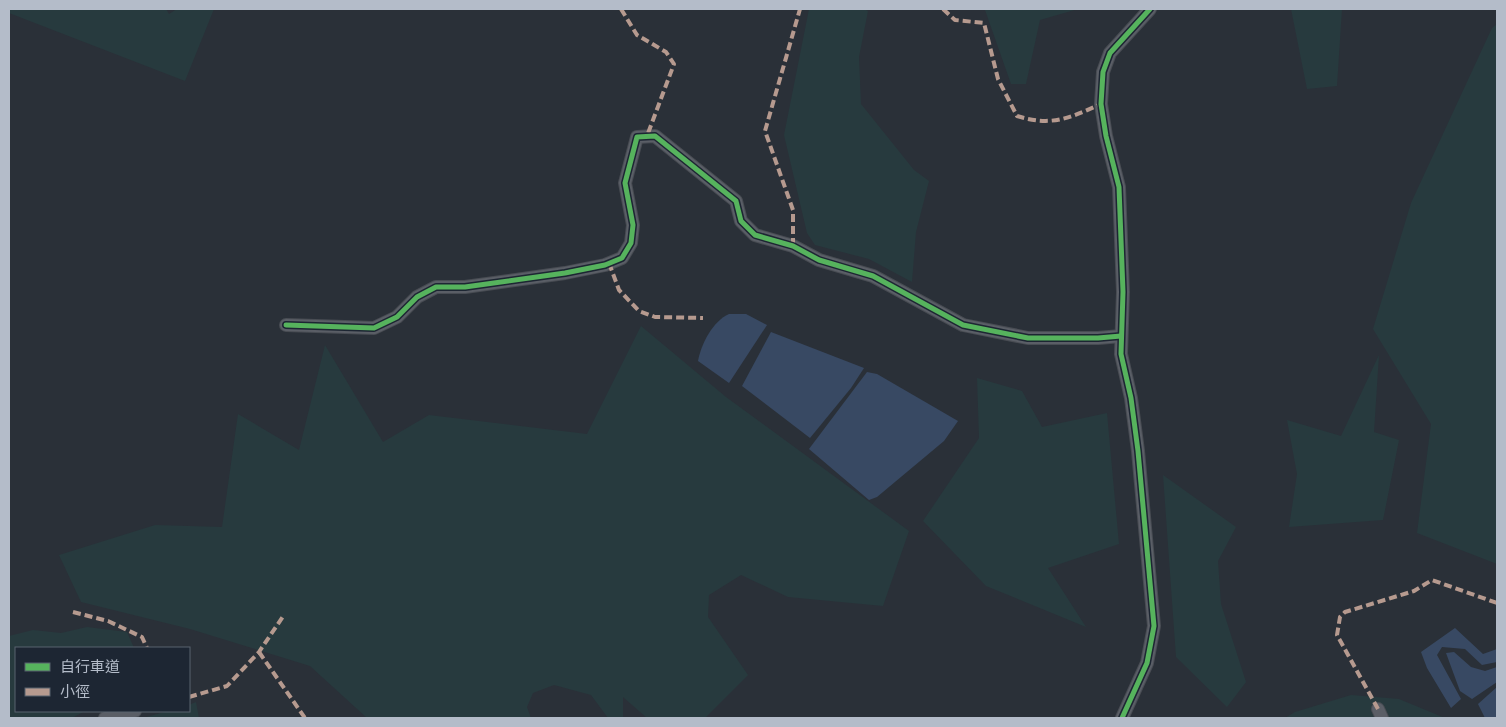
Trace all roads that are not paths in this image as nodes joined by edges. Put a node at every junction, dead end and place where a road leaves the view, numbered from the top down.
1 (1150, 9) edge
2 (286, 325) dead end
3 (1121, 336) junction
4 (130, 712) edge
5 (105, 718) edge
6 (1122, 718) edge

1 - 3 street
2 - 3 street
3 - 6 street
4 - 5 street

